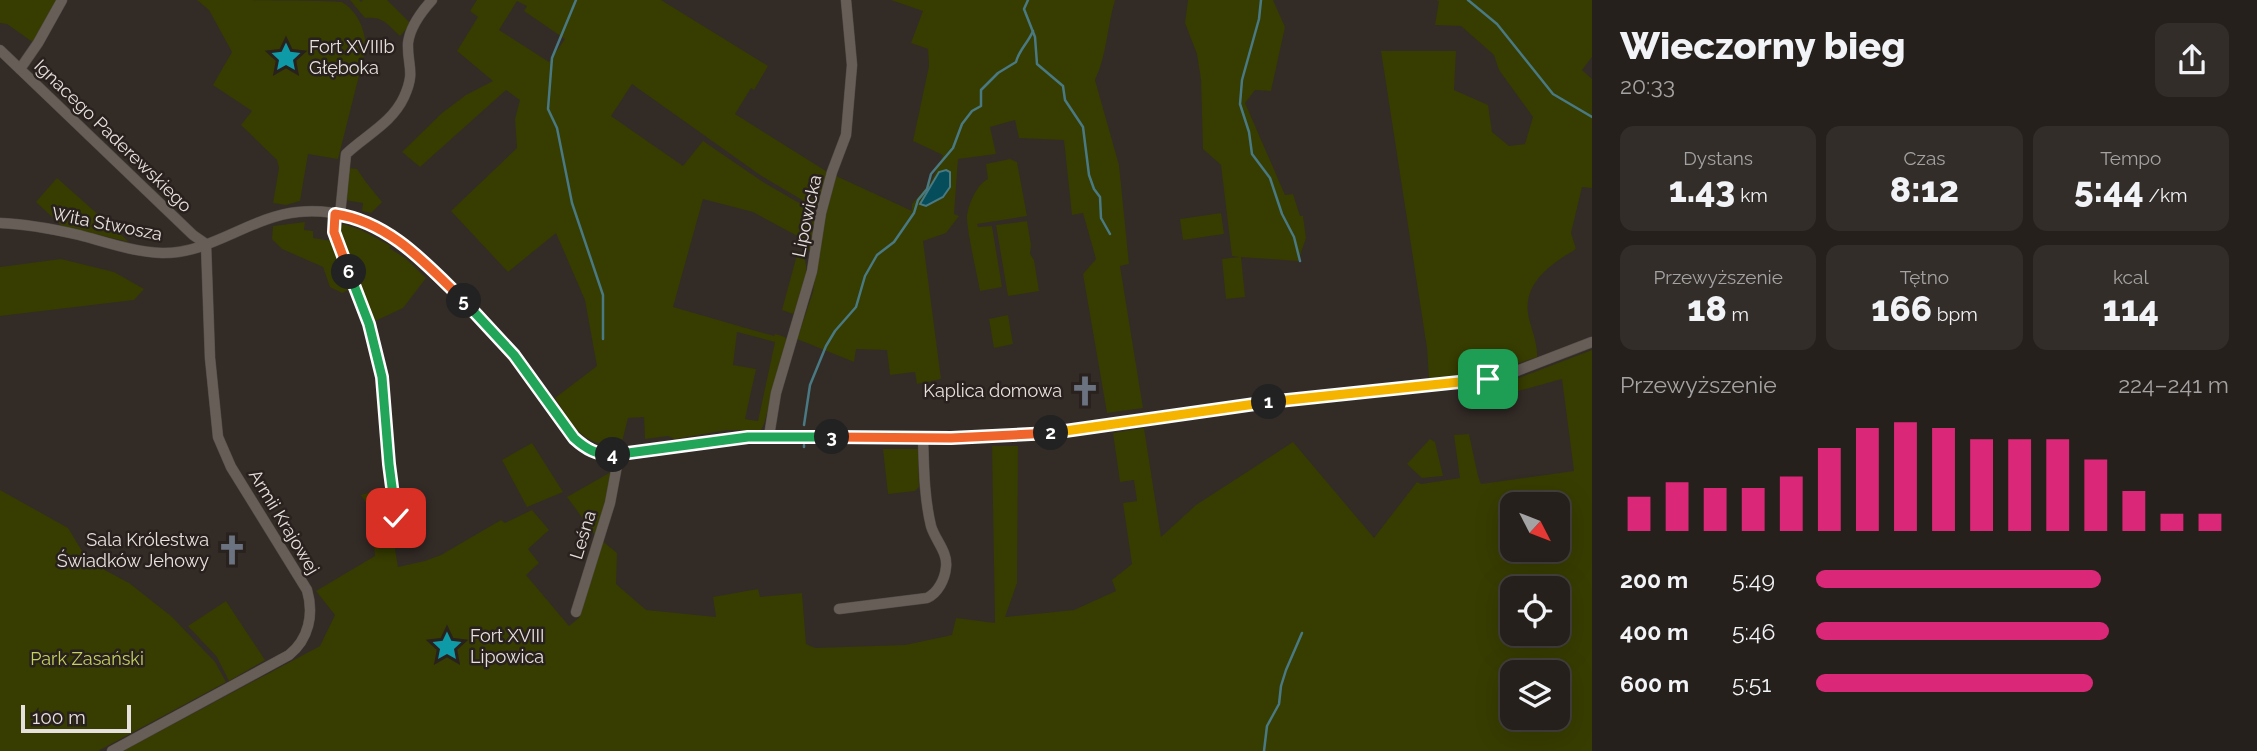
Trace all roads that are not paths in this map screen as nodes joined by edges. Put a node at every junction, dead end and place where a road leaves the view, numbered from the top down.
1 (62, 0) edge
2 (432, 0) edge
3 (846, 0) edge
4 (0, 50) edge
5 (20, 69) junction
6 (338, 214) junction
7 (0, 223) edge
8 (206, 244) junction
9 (1592, 342) edge
10 (769, 436) junction
11 (923, 438) junction
12 (619, 455) junction
13 (396, 518) dead end
14 (839, 609) dead end
15 (576, 612) dead end
16 (112, 751) edge

1 - 5 street
2 - 6 street
3 - 10 street, Lipowicka
4 - 5 street, Ignacego Paderewskiego
5 - 8 street, Ignacego Paderewskiego
6 - 8 street, Wita Stwosza
6 - 12 street, Wita Stwosza
6 - 13 street
7 - 8 street, Wita Stwosza
8 - 16 street, Armii Krajowej
9 - 11 street
10 - 11 street
10 - 12 street
11 - 14 street
12 - 15 street, Leśna

